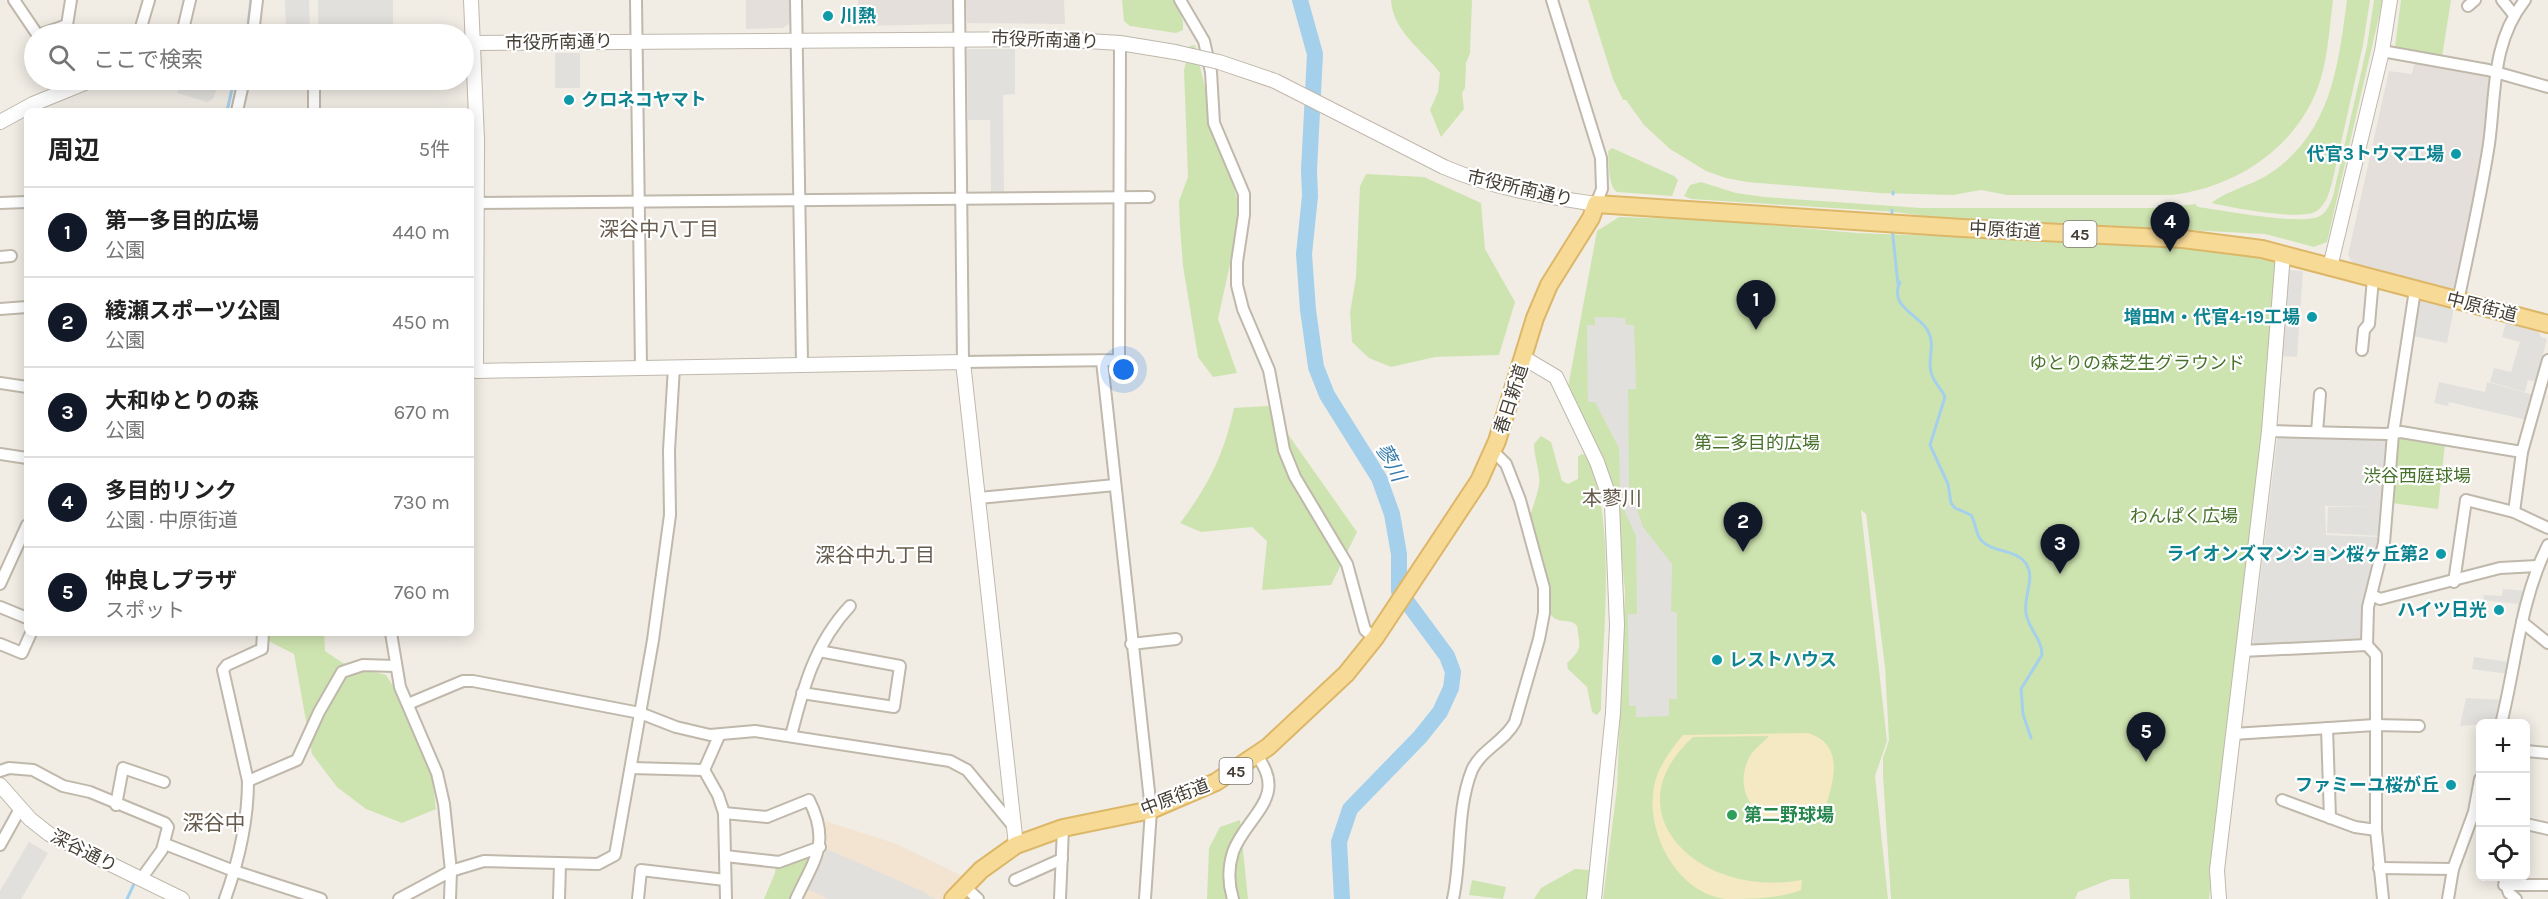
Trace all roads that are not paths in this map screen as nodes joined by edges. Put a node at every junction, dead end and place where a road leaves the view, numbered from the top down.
1 (14, 0) edge
2 (72, 0) edge
3 (149, 0) edge
4 (190, 0) edge
5 (257, 0) edge
6 (471, 0) edge
7 (636, 0) edge
8 (796, 0) edge
9 (959, 0) edge
10 (1180, 0) edge
11 (1552, 0) edge
12 (2390, 0) edge
13 (2502, 0) edge
14 (2525, 0) edge
15 (2514, 15) junction
16 (32, 24) edge
17 (67, 24) edge
18 (142, 24) edge
19 (184, 24) edge
20 (254, 24) edge
21 (469, 24) edge
22 (959, 38) junction
23 (797, 40) junction
24 (636, 41) junction
25 (474, 43) edge
26 (1120, 43) junction
27 (2382, 51) junction
28 (2496, 73) junction
29 (2548, 87) edge
30 (55, 90) edge
31 (242, 90) edge
32 (314, 90) edge
33 (470, 90) edge
34 (24, 108) edge
35 (24, 108) edge
36 (238, 108) edge
37 (314, 108) edge
38 (470, 108) edge
39 (0, 122) edge
40 (1120, 197) junction
41 (1149, 197) dead end
42 (961, 198) junction
43 (799, 201) junction
44 (24, 202) edge
45 (638, 202) junction
46 (0, 203) edge
47 (474, 203) edge
48 (1596, 204) junction
49 (2283, 254) junction
50 (2330, 267) junction
51 (2373, 279) junction
52 (2415, 290) junction
53 (2458, 301) junction
54 (24, 307) edge
55 (0, 309) edge
56 (2548, 324) edge
57 (2362, 350) dead end
58 (1524, 358) junction
59 (2548, 360) edge
60 (1102, 361) junction
61 (963, 362) junction
62 (802, 363) junction
63 (640, 367) junction
64 (674, 367) junction
65 (474, 371) edge
66 (0, 383) edge
67 (24, 387) edge
68 (2320, 394) dead end
69 (2269, 431) junction
70 (2317, 432) junction
71 (2393, 434) junction
72 (1493, 451) junction
73 (2522, 452) junction
74 (0, 454) edge
75 (24, 458) edge
76 (1115, 485) junction
77 (979, 498) junction
78 (2514, 512) junction
79 (2548, 528) edge
80 (24, 532) edge
81 (2548, 545) edge
82 (2537, 566) junction
83 (2454, 582) junction
84 (0, 584) edge
85 (1410, 586) joint
86 (2372, 595) junction
87 (850, 606) dead end
88 (0, 608) edge
89 (24, 617) edge
90 (2522, 622) junction
91 (30, 636) edge
92 (263, 636) edge
93 (391, 636) edge
94 (1375, 638) junction
95 (1176, 639) dead end
96 (2548, 642) edge
97 (0, 644) edge
98 (1131, 644) junction
99 (2367, 645) junction
100 (819, 651) junction
101 (2242, 651) junction
102 (396, 666) junction
103 (802, 693) junction
104 (408, 704) junction
105 (640, 713) junction
106 (2502, 719) edge
107 (2375, 725) junction
108 (2419, 726) dead end
109 (2327, 728) junction
110 (2233, 734) junction
111 (719, 736) junction
112 (791, 736) junction
113 (2530, 751) edge
114 (2548, 753) edge
115 (1257, 756) junction
116 (631, 768) junction
117 (704, 770) junction
118 (0, 771) edge
119 (248, 781) junction
120 (164, 782) dead end
121 (0, 785) edge
122 (2282, 800) dead end
123 (116, 805) junction
124 (20, 808) junction
125 (1151, 810) junction
126 (724, 813) junction
127 (2476, 815) edge
128 (2330, 818) junction
129 (2530, 825) edge
130 (1014, 827) junction
131 (1063, 828) junction
132 (2548, 829) edge
133 (2376, 830) junction
134 (165, 844) junction
135 (0, 845) edge
136 (1016, 845) junction
137 (820, 847) junction
138 (725, 856) junction
139 (1062, 859) junction
140 (560, 864) junction
141 (2379, 868) junction
142 (2453, 869) junction
143 (234, 871) junction
144 (451, 871) junction
145 (141, 879) junction
146 (724, 880) junction
147 (1015, 880) dead end
148 (2504, 881) edge
149 (2548, 885) edge
150 (958, 893) edge
151 (182, 899) edge
152 (225, 899) edge
153 (321, 899) edge
154 (399, 899) edge
155 (450, 899) edge
156 (559, 899) edge
157 (638, 899) edge
158 (726, 899) edge
159 (796, 899) edge
160 (978, 899) edge
161 (1060, 899) edge
162 (1145, 899) edge
163 (1233, 899) edge
164 (1453, 899) edge
165 (1594, 899) edge
166 (2219, 899) edge
167 (2383, 899) edge
168 (2448, 899) edge
169 (2516, 899) edge

1 - 16 street
2 - 17 street
3 - 18 street
4 - 19 street
5 - 20 street
6 - 21 street
7 - 24 street
8 - 23 street
9 - 22 street
10 - 94 street
11 - 48 street
12 - 27 street
13 - 15 street
14 - 15 street
15 - 28 street
22 - 23 street, 市役所南通り
22 - 26 street, 市役所南通り
22 - 42 street
23 - 24 street, 市役所南通り
23 - 43 street
24 - 25 street, 市役所南通り
24 - 45 street
26 - 40 street
26 - 48 street, 市役所南通り, bridge
27 - 28 street
27 - 50 street
28 - 29 street
28 - 53 street
30 - 34 street
31 - 36 street
32 - 37 street
33 - 38 street
35 - 39 street
40 - 41 street
40 - 42 street
40 - 60 street
42 - 43 street
42 - 61 street
43 - 45 street
43 - 62 street
44 - 46 street
45 - 47 street
45 - 63 street
47 - 65 street
48 - 49 main road, 中原街道 / 45
48 - 58 main road, 春日新道 / 45
49 - 50 main road, 中原街道 / 45
49 - 69 street
50 - 51 main road, 中原街道 / 45
51 - 52 main road, 中原街道 / 45
51 - 57 street
52 - 53 main road, 中原街道 / 45
52 - 71 street
53 - 56 main road, 中原街道 / 45
54 - 55 street
58 - 72 main road, 春日新道 / 45
58 - 165 street
59 - 73 street
60 - 61 street
60 - 76 street
61 - 62 street
61 - 77 street
62 - 64 street
63 - 64 street
63 - 65 street
64 - 105 street
66 - 67 street
68 - 70 street
69 - 70 street
69 - 101 street
70 - 71 street
71 - 73 street
71 - 86 street
72 - 85 main road, 春日新道 / 45
72 - 164 street
73 - 78 street
74 - 75 street
76 - 77 street
76 - 98 street
77 - 130 street
78 - 79 street
78 - 83 street
80 - 84 street
81 - 82 street
82 - 83 street
82 - 90 street
83 - 86 street
85 - 94 main road, 中原街道 / 45
86 - 99 street
87 - 100 street
88 - 89 street
90 - 96 street
90 - 106 street
91 - 97 street
92 - 119 street
93 - 102 street
94 - 115 main road, 中原街道 / 45
95 - 98 street
98 - 125 street
99 - 101 street
99 - 107 street
100 - 103 street
100 - 103 street
101 - 110 street
102 - 104 street
102 - 119 street
103 - 112 street
104 - 105 street
104 - 144 street
105 - 111 street
105 - 116 street
107 - 108 street
107 - 109 street
107 - 133 street
109 - 110 street
109 - 128 street
110 - 166 street
111 - 112 street
111 - 117 street
112 - 130 street
113 - 114 street
115 - 125 main road, 中原街道 / 45
115 - 163 street
116 - 117 street
116 - 140 street
117 - 126 street
118 - 123 street
119 - 143 street
120 - 123 street
121 - 124 street, 深谷通り
122 - 128 street
123 - 134 street
124 - 135 street
124 - 145 street, 深谷通り
125 - 131 main road, 中原街道 / 45
125 - 162 street
126 - 137 street
126 - 138 street
127 - 142 street
128 - 133 street
129 - 132 street
130 - 136 street
131 - 136 main road, 中原街道 / 45
131 - 139 street
133 - 141 street
134 - 143 street
134 - 145 street
136 - 150 main road, 中原街道 / 45
137 - 138 street
137 - 159 street
138 - 146 street
139 - 147 street
139 - 161 street
140 - 144 street
140 - 156 street
141 - 142 street
141 - 167 street
142 - 168 street
143 - 152 street
143 - 153 street
144 - 154 street
144 - 155 street
145 - 151 street, 深谷通り
146 - 157 street
146 - 158 street
148 - 149 street
148 - 169 street
150 - 160 street

